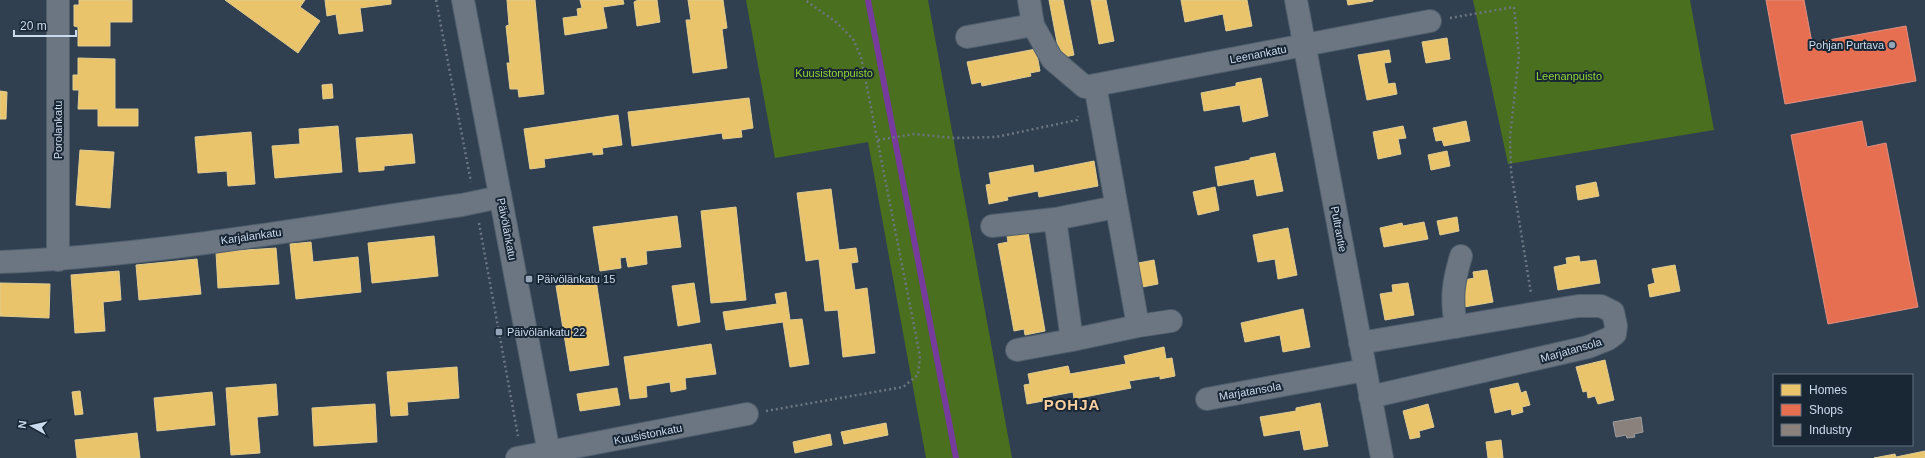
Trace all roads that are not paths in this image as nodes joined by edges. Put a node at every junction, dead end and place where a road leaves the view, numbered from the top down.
1 (58, 0) edge
2 (463, 0) edge
3 (1029, 0) edge
4 (1296, 0) edge
5 (1430, 21) road end
6 (1033, 25) junction
7 (967, 37) dead end
8 (1304, 45) junction
9 (1090, 86) junction
10 (500, 197) junction
11 (1116, 207) junction
12 (1055, 219) junction
13 (992, 226) dead end
14 (1461, 256) dead end
15 (58, 260) junction
16 (0, 262) edge
17 (1171, 321) dead end
18 (1138, 326) junction
19 (1456, 327) junction
20 (1072, 340) junction
21 (1360, 343) junction
22 (1016, 350) dead end
23 (1365, 370) junction
24 (1370, 397) junction
25 (1206, 400) dead end
26 (747, 414) road end
27 (549, 455) edge
28 (520, 458) edge
29 (1382, 458) edge

1 - 15 street, Porolankatu
2 - 10 street, Päivölänkatu
3 - 6 street
4 - 8 street, Pultrantie
5 - 8 street, Leenankatu
6 - 7 street
6 - 9 street
8 - 9 street, Leenankatu
8 - 21 street, Pultrantie
9 - 11 street
10 - 15 street, Karjalankatu
10 - 27 street, Päivölänkatu
11 - 12 street
11 - 18 street
12 - 13 street
12 - 20 street
14 - 19 street
15 - 16 street, Karjalankatu
17 - 18 street
18 - 20 street
19 - 21 street, Marjatansola
19 - 24 street, Marjatansola
20 - 22 street
21 - 23 street, Pultrantie
23 - 24 street, Pultrantie
23 - 25 street, Marjatansola
24 - 29 street, Pultrantie
26 - 27 street, Kuusistonkatu
27 - 28 street, Kuusistonkatu

